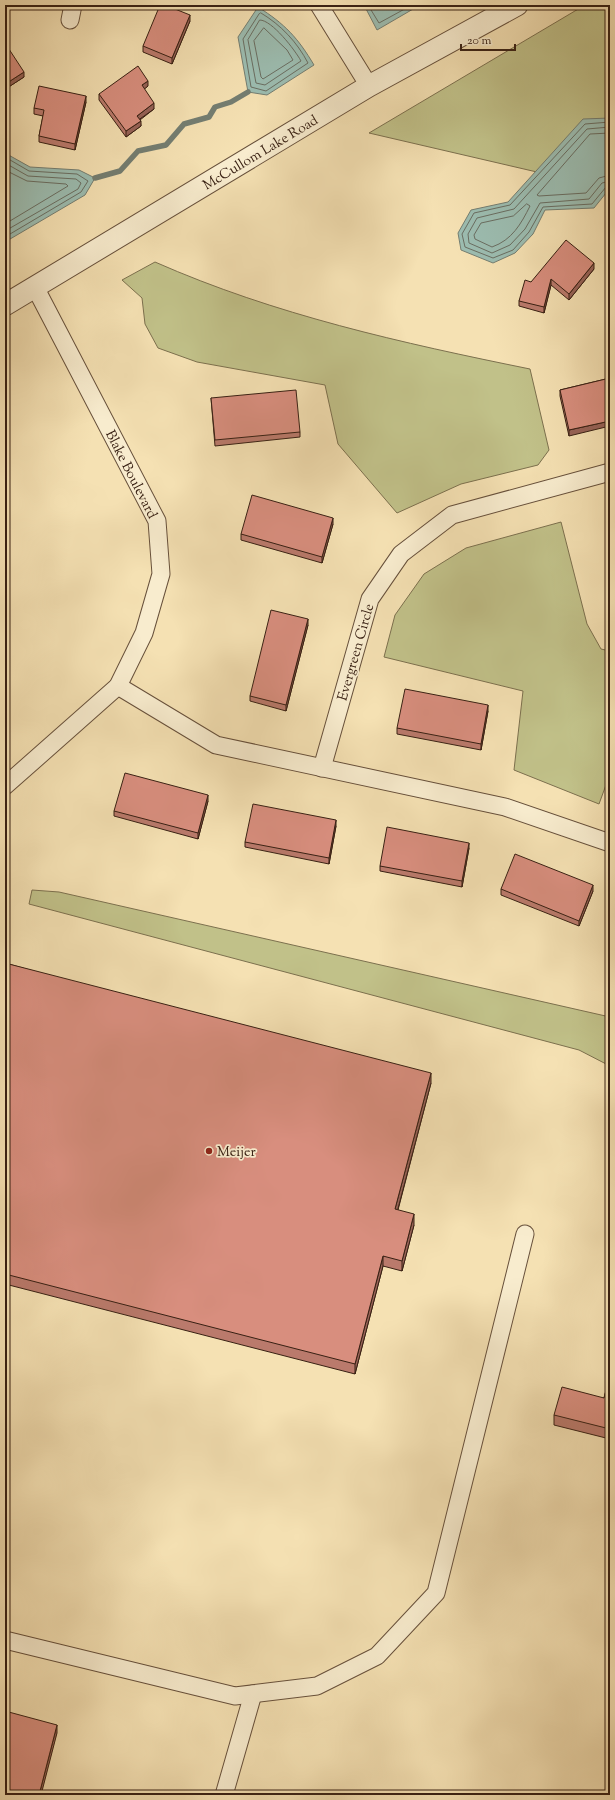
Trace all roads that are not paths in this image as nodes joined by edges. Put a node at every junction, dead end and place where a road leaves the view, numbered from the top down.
1 (319, 5) edge
2 (517, 5) edge
3 (369, 86) junction
4 (35, 287) junction
5 (5, 305) edge
6 (610, 472) edge
7 (118, 686) junction
8 (322, 768) junction
9 (5, 786) edge
10 (610, 843) edge
11 (525, 1234) dead end
12 (5, 1640) edge
13 (253, 1694) junction
14 (224, 1795) edge

1 - 3 street
2 - 3 street, McCullom Lake Road
3 - 4 street, McCullom Lake Road
4 - 5 street, McCullom Lake Road
4 - 7 street, Blake Boulevard
6 - 8 street, Evergreen Circle
7 - 8 street
7 - 9 street, Blake Boulevard
8 - 10 street
11 - 13 street
12 - 13 street
13 - 14 street

